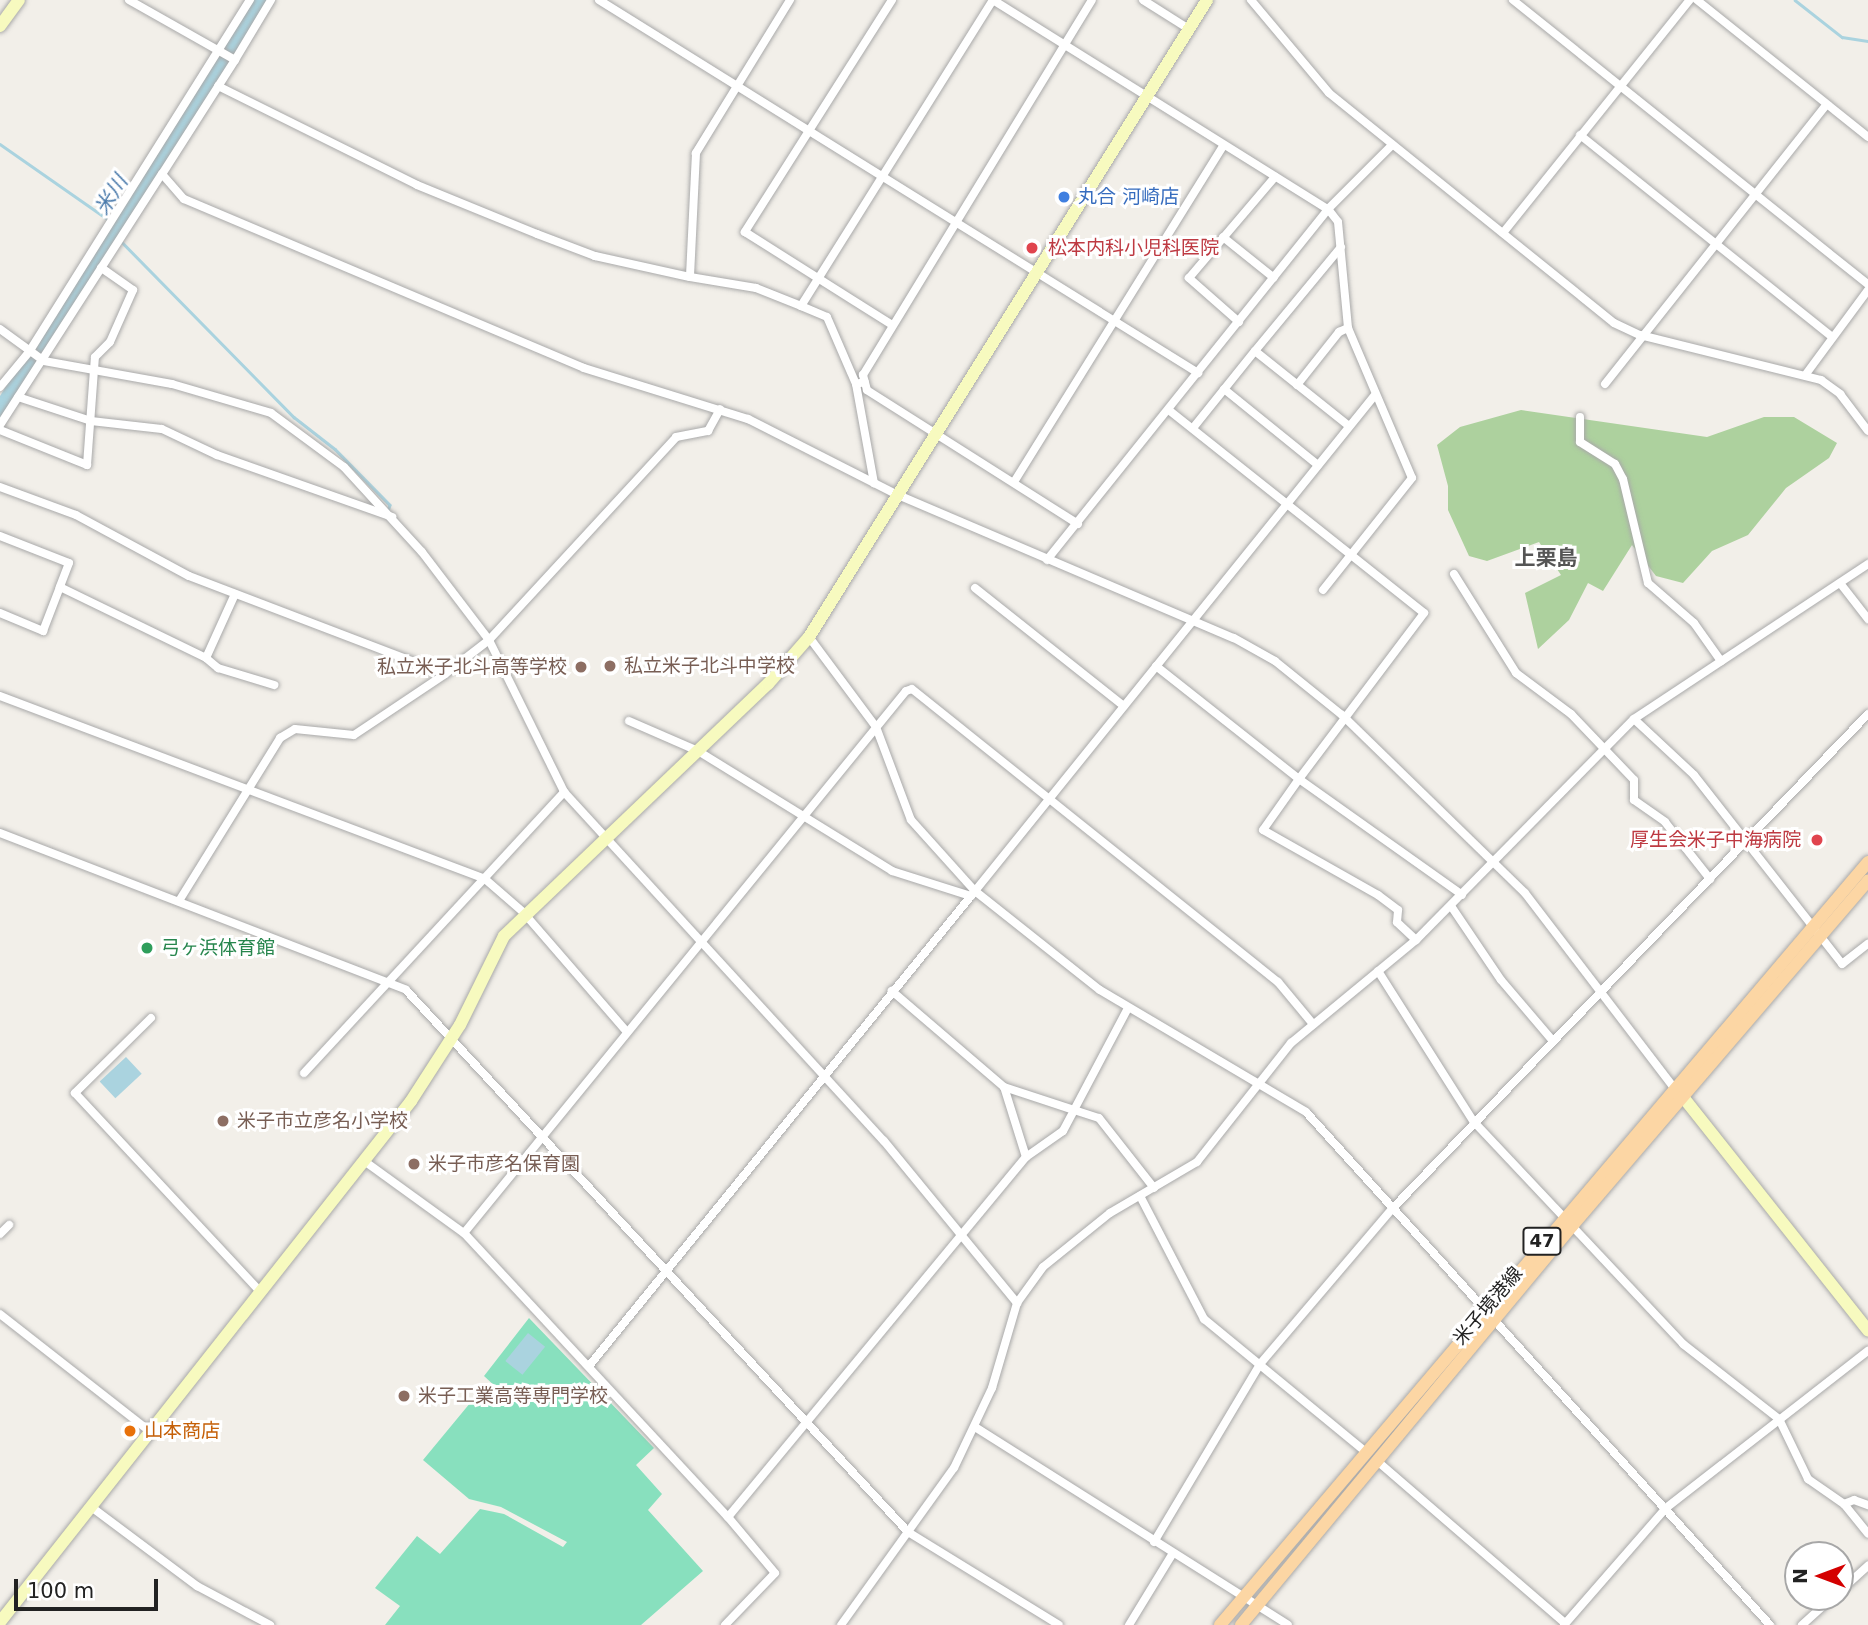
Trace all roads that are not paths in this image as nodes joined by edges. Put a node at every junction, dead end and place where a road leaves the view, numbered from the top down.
1 (19, 0) edge
2 (129, 0) edge
3 (250, 0) edge
4 (271, 0) edge
5 (599, 0) edge
6 (790, 0) edge
7 (892, 0) edge
8 (993, 0) edge
9 (1092, 0) edge
10 (1143, 0) edge
11 (1207, 0) edge
12 (1251, 0) edge
13 (1513, 0) edge
14 (1690, 0) edge
15 (1697, 0) edge
16 (0, 26) edge
17 (1189, 29) junction
18 (1066, 46) junction
19 (227, 55) junction
20 (739, 84) junction
21 (218, 86) junction
22 (1620, 86) junction
23 (1148, 97) junction
24 (1826, 104) junction
25 (810, 130) junction
26 (1580, 135) junction
27 (1868, 137) edge
28 (1224, 145) junction
29 (1392, 145) junction
30 (162, 174) junction
31 (883, 176) junction
32 (1275, 177) junction
33 (1754, 193) junction
34 (1328, 209) junction
35 (959, 222) junction
36 (1503, 233) junction
37 (1223, 237) junction
38 (1715, 242) junction
39 (1341, 247) junction
40 (101, 268) junction
41 (1038, 271) junction
42 (690, 276) junction
43 (818, 278) junction
44 (1274, 278) junction
45 (1868, 284) edge
46 (1868, 290) edge
47 (801, 306) junction
48 (1116, 322) junction
49 (1239, 322) junction
50 (892, 325) junction
51 (1348, 328) junction
52 (0, 329) edge
53 (1640, 335) junction
54 (1832, 337) junction
55 (1255, 351) junction
56 (35, 357) junction
57 (92, 372) junction
58 (1198, 373) junction
59 (1806, 374) junction
60 (861, 383) junction
61 (1605, 384) dead end
62 (1297, 385) junction
63 (0, 387) edge
64 (1224, 390) junction
65 (1375, 395) junction
66 (18, 397) junction
67 (720, 409) junction
68 (1169, 410) junction
69 (1580, 417) dead end
70 (91, 421) junction
71 (0, 425) edge
72 (1349, 426) junction
73 (1194, 428) junction
74 (0, 430) edge
75 (1868, 431) edge
76 (936, 434) junction
77 (1318, 465) junction
78 (1014, 482) junction
79 (874, 483) junction
80 (0, 487) edge
81 (898, 495) junction
82 (1287, 503) junction
83 (392, 517) junction
84 (1078, 524) junction
85 (0, 536) edge
86 (1352, 554) junction
87 (1047, 560) junction
88 (1868, 564) edge
89 (1454, 573) dead end
90 (1840, 583) junction
91 (61, 587) junction
92 (975, 588) dead end
93 (1323, 590) dead end
94 (235, 594) junction
95 (0, 612) edge
96 (1868, 619) edge
97 (1192, 620) junction
98 (808, 637) junction
99 (489, 640) junction
100 (206, 658) junction
101 (1721, 661) junction
102 (1156, 666) junction
103 (444, 674) junction
104 (274, 685) dead end
105 (0, 695) edge
106 (1124, 706) junction
107 (1868, 714) edge
108 (1342, 715) junction
109 (1634, 719) junction
110 (629, 721) dead end
111 (876, 727) junction
112 (1601, 750) junction
113 (698, 751) junction
114 (1299, 779) junction
115 (251, 789) junction
116 (564, 792) junction
117 (1050, 798) junction
118 (803, 816) junction
119 (0, 833) edge
120 (603, 837) junction
121 (1747, 841) junction
122 (1491, 862) junction
123 (1868, 862) edge
124 (485, 879) junction
125 (1710, 879) junction
126 (1868, 881) edge
127 (973, 893) junction
128 (1462, 895) junction
129 (179, 901) junction
130 (1451, 906) junction
131 (523, 912) junction
132 (1816, 932) junction
133 (1416, 940) junction
134 (701, 942) junction
135 (1868, 944) edge
136 (1378, 971) junction
137 (387, 983) junction
138 (892, 991) junction
139 (1601, 993) junction
140 (1128, 1008) junction
141 (151, 1018) dead end
142 (1313, 1024) junction
143 (626, 1031) junction
144 (451, 1040) junction
145 (1553, 1041) junction
146 (304, 1073) dead end
147 (823, 1077) junction
148 (1258, 1080) junction
149 (1004, 1087) junction
150 (1678, 1093) junction
151 (1074, 1110) junction
152 (1474, 1122) junction
153 (542, 1139) junction
154 (1026, 1157) junction
155 (363, 1160) junction
156 (1154, 1188) junction
157 (1140, 1196) junction
158 (1392, 1209) junction
159 (1567, 1221) junction
160 (9, 1225) dead end
161 (464, 1233) junction
162 (0, 1234) edge
163 (961, 1234) junction
164 (665, 1273) junction
165 (259, 1290) junction
166 (1017, 1303) junction
167 (0, 1314) edge
168 (1490, 1314) junction
169 (1868, 1330) edge
170 (1868, 1351) edge
171 (1260, 1364) junction
172 (589, 1366) junction
173 (1779, 1419) junction
174 (806, 1426) junction
175 (975, 1427) junction
176 (148, 1430) junction
177 (1371, 1456) junction
178 (1844, 1504) junction
179 (1868, 1505) edge
180 (90, 1506) junction
181 (1666, 1508) junction
182 (728, 1517) junction
183 (908, 1532) junction
184 (1868, 1534) edge
185 (1154, 1542) junction
186 (1173, 1553) junction
187 (1868, 1566) edge
188 (1854, 1578) edge
189 (1244, 1596) junction
190 (1257, 1605) junction
191 (1818, 1611) edge
192 (0, 1622) edge
193 (1565, 1624) edge
194 (270, 1625) edge
195 (726, 1625) edge
196 (841, 1625) edge
197 (1059, 1625) edge
198 (1129, 1625) edge
199 (1220, 1625) edge
200 (1241, 1625) edge
201 (1289, 1625) edge
202 (1770, 1625) edge
203 (1802, 1625) edge

1 - 16 street
2 - 19 street
3 - 19 street
4 - 19 street
5 - 20 street
6 - 20 street
7 - 25 street
8 - 18 street
8 - 31 street
9 - 18 street
10 - 17 street
11 - 17 street
12 - 29 street
13 - 22 street
14 - 22 street
15 - 24 street
17 - 23 street
18 - 23 street
18 - 35 street
19 - 21 street
19 - 56 street
20 - 25 street
20 - 42 street
21 - 30 street
21 - 42 street
22 - 26 street
22 - 33 street
23 - 28 street
23 - 41 street
24 - 27 street
24 - 33 street
25 - 31 street
25 - 43 street
26 - 36 street
26 - 38 street
28 - 32 street
28 - 48 street
29 - 34 street
29 - 36 street
30 - 40 street
30 - 67 street
31 - 35 street
31 - 43 street
32 - 34 street
32 - 37 street
33 - 38 street
33 - 45 street
34 - 39 street
34 - 44 street
35 - 41 street
35 - 50 street
36 - 53 street
37 - 44 street
37 - 49 street
38 - 53 street
38 - 54 street
39 - 51 street
39 - 55 street
40 - 56 street
40 - 57 street
41 - 48 street
41 - 76 street
42 - 47 street
43 - 47 street
43 - 50 street
44 - 49 street
46 - 54 street
47 - 60 street
48 - 58 street
48 - 78 street
49 - 58 street
50 - 60 street
51 - 62 street
51 - 65 street
52 - 56 street
53 - 59 street
53 - 61 street
54 - 59 street
55 - 62 street
55 - 64 street
56 - 57 street
56 - 63 street
56 - 66 street
57 - 70 street
57 - 83 street
58 - 68 street
59 - 75 street
60 - 76 street
60 - 79 street
62 - 72 street
64 - 73 street
64 - 77 street
65 - 72 street
65 - 86 street
66 - 70 street
66 - 71 street
67 - 79 street
67 - 99 street
68 - 73 street
68 - 84 street
69 - 101 street
70 - 74 street
70 - 83 street
72 - 77 street
73 - 82 street
76 - 78 street
76 - 81 street
77 - 82 street
78 - 84 street
79 - 81 street
80 - 94 street
81 - 87 street
81 - 98 street
82 - 86 street
82 - 97 street
83 - 99 street
84 - 87 street
85 - 91 street
86 - 93 street
86 - 108 street
87 - 97 street
88 - 90 street
89 - 112 street
90 - 96 street
90 - 101 street
91 - 95 street
91 - 100 street
92 - 106 street
94 - 100 street
94 - 103 street
97 - 102 street
97 - 108 street
98 - 111 street
98 - 113 street
99 - 103 street
99 - 116 street
100 - 104 street
101 - 109 street
102 - 106 street
102 - 114 street
103 - 115 street
105 - 115 street
106 - 117 street
107 - 121 street
108 - 114 street
108 - 122 street
109 - 112 street
109 - 121 street
110 - 113 street
111 - 117 street
111 - 118 street
111 - 127 street
112 - 122 street
112 - 125 street
113 - 118 street
113 - 120 street
114 - 128 street
114 - 133 street
115 - 124 street
115 - 129 street
116 - 120 street
116 - 124 street
117 - 127 street
117 - 142 street
118 - 127 street
118 - 134 street
119 - 129 street
120 - 131 street
120 - 134 street
121 - 125 street
121 - 132 street
122 - 128 street
122 - 139 street
123 - 132 main road, 米子境港線 / 47
124 - 131 street
124 - 137 street
125 - 139 street
126 - 132 main road, 米子境港線 / 47
127 - 138 street
127 - 140 street
128 - 130 street
129 - 137 street
130 - 133 street
130 - 145 street
131 - 143 street
131 - 144 street
132 - 135 street
132 - 150 main road, 米子境港線 / 47
133 - 136 street
134 - 143 street
134 - 147 street
136 - 142 street
136 - 152 street
137 - 144 street
137 - 146 street
138 - 147 street
138 - 149 street
139 - 145 street
139 - 150 street
140 - 148 street
140 - 151 street
141 - 165 street
142 - 148 street
143 - 153 street
144 - 153 street
144 - 155 street
145 - 152 street
147 - 163 street
147 - 164 street
148 - 156 street
148 - 158 street
149 - 151 street
149 - 154 street
150 - 159 main road, 米子境港線 / 47
150 - 169 street
151 - 154 street
151 - 156 street
152 - 158 street
152 - 159 street
153 - 161 street
153 - 164 street
154 - 163 street
155 - 161 street
155 - 165 street
156 - 157 street
157 - 166 street
157 - 171 street
158 - 168 street
158 - 171 street
159 - 168 main road, 米子境港線 / 47
159 - 173 street
160 - 162 street
161 - 172 street
163 - 166 street
163 - 174 street
164 - 172 street
164 - 174 street
165 - 176 street
166 - 175 street
167 - 176 street
168 - 177 main road, 米子境港線 / 47
168 - 181 street
170 - 173 street
171 - 177 street
171 - 185 street
172 - 182 street
173 - 178 street
173 - 181 street
174 - 182 street
174 - 183 street
175 - 183 street
175 - 185 street
176 - 180 street
177 - 189 main road, 米子境港線 / 47
177 - 190 main road, 米子境港線 / 47
177 - 193 street
178 - 179 street
178 - 184 street
180 - 192 street
180 - 194 street
181 - 193 street
181 - 202 street
182 - 195 street
183 - 196 street
183 - 197 street
185 - 186 street
186 - 189 street
186 - 198 street
187 - 188 street
189 - 190 street
189 - 199 main road, 米子境港線 / 47
190 - 200 main road, 米子境港線 / 47
190 - 201 street
191 - 203 street

